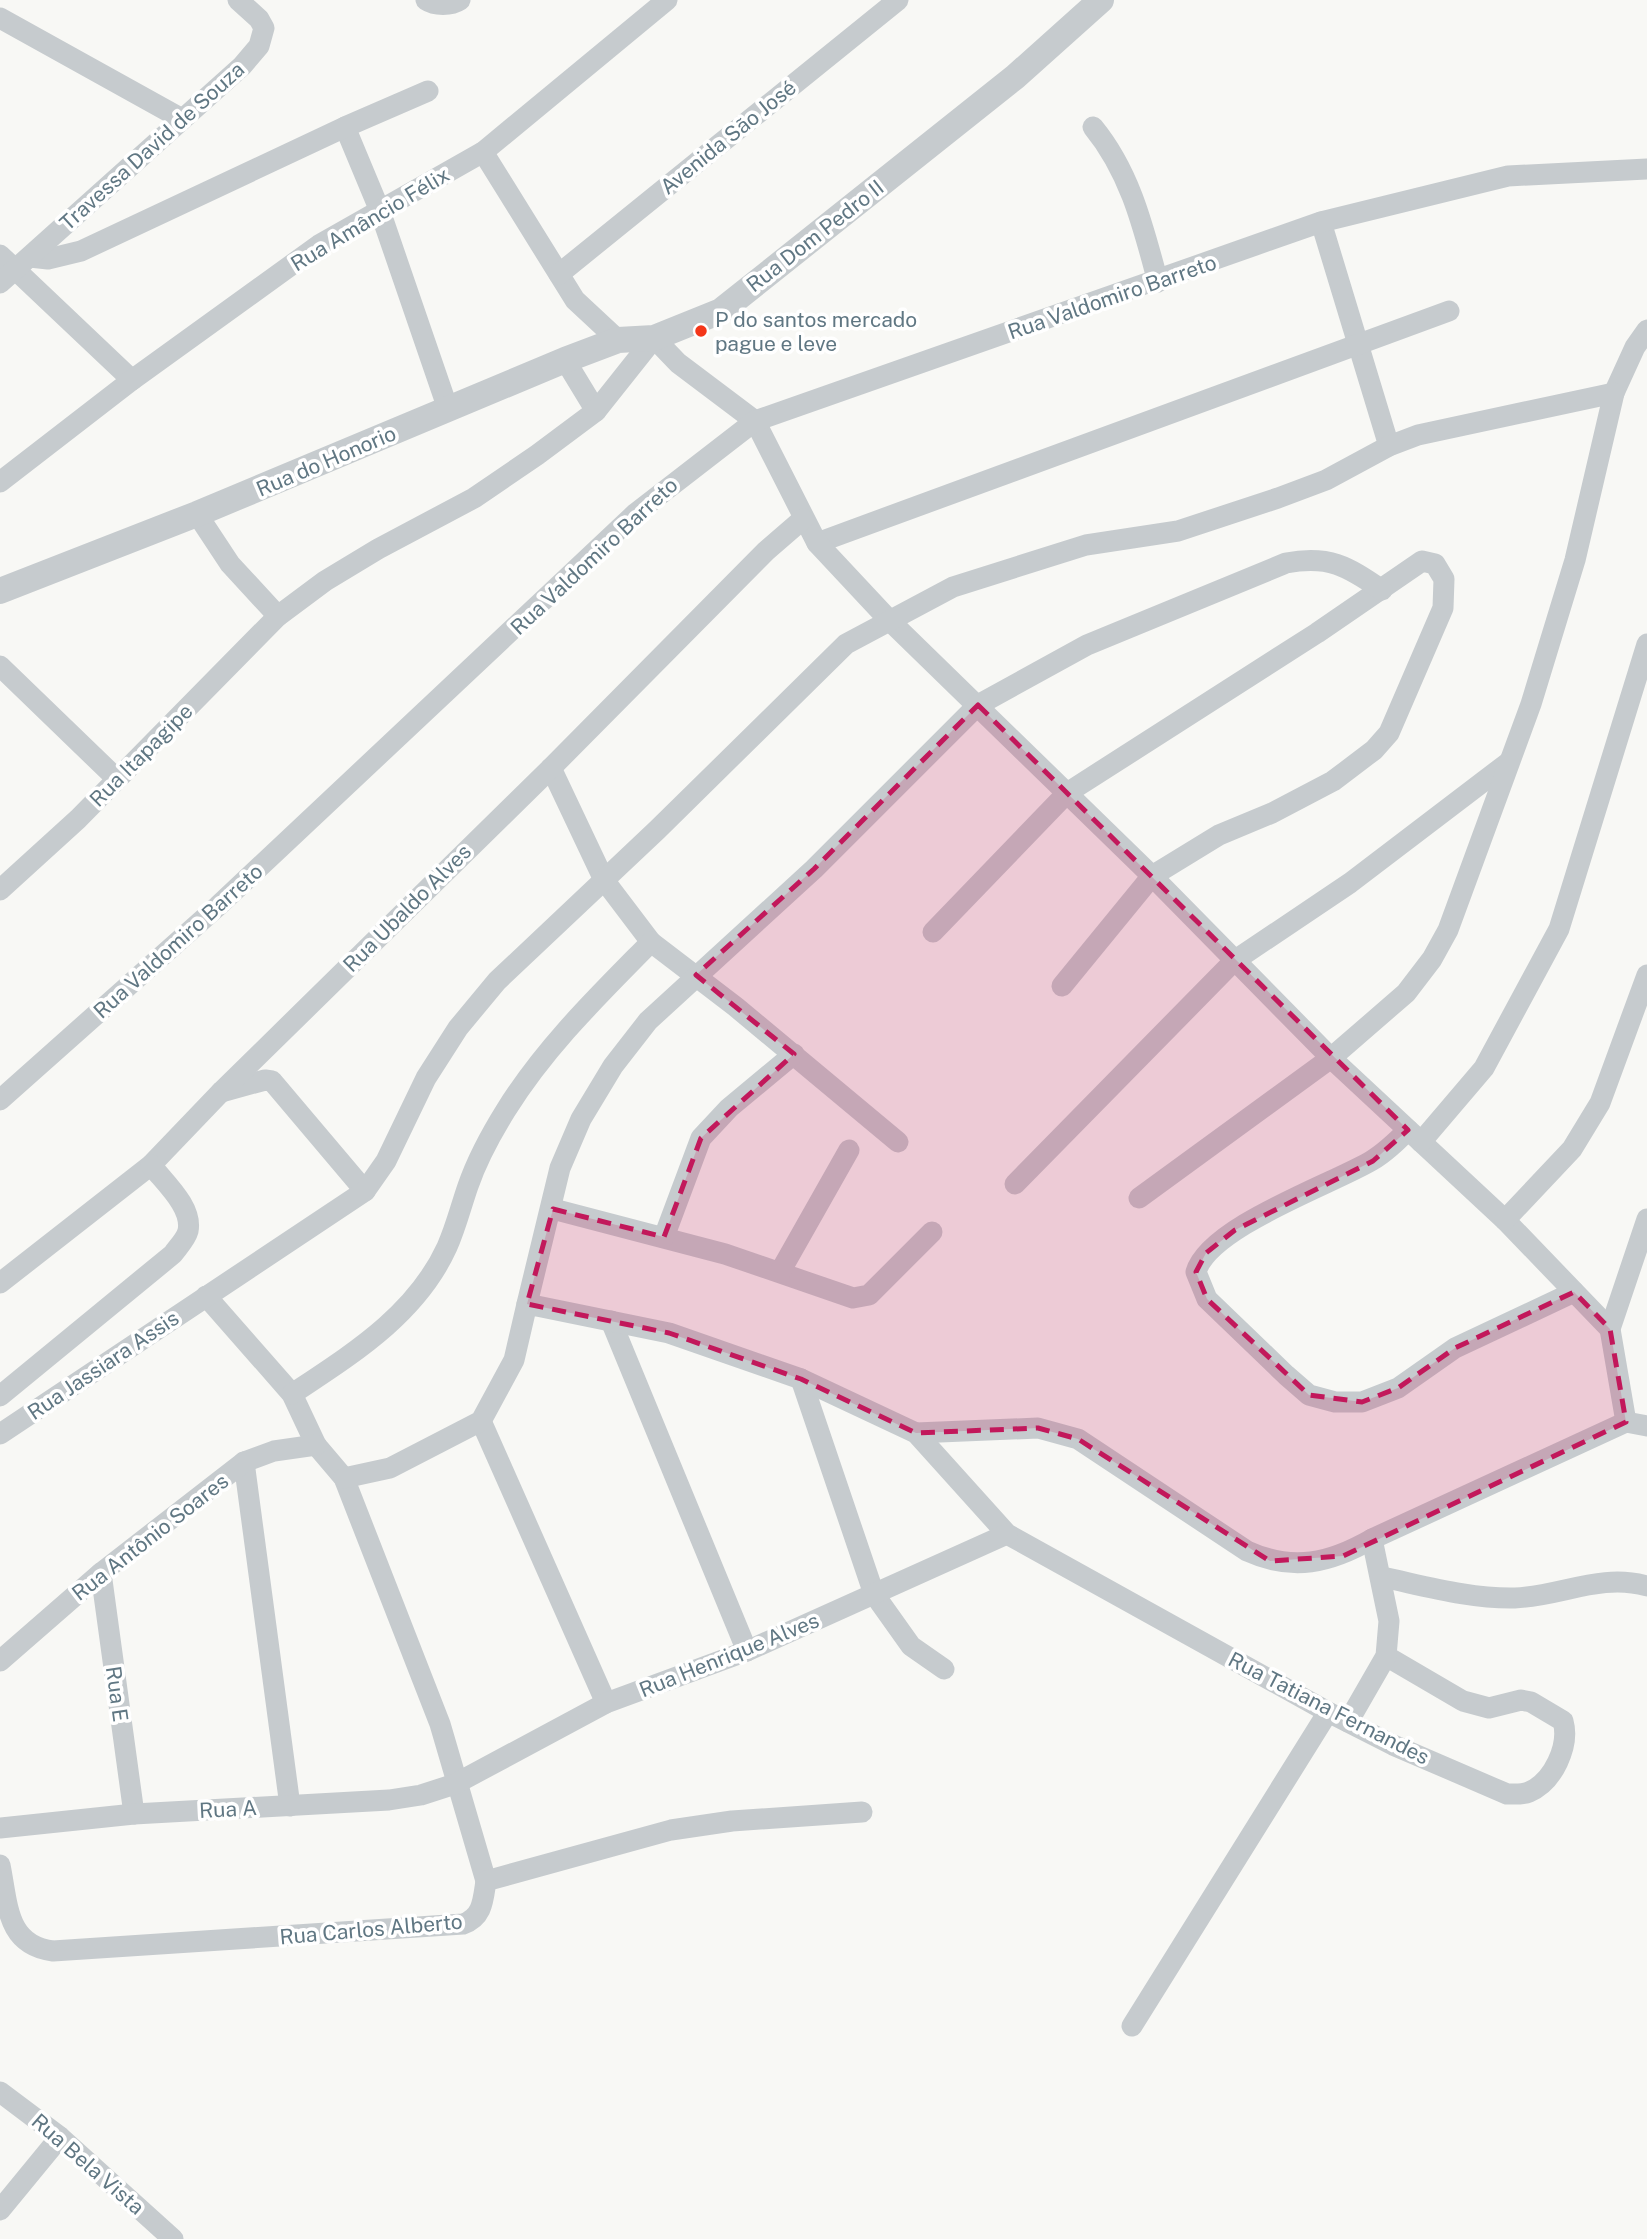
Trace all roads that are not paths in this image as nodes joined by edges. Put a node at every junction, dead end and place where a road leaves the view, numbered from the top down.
1 (238, 0) edge
2 (426, 0) edge
3 (460, 0) edge
4 (667, 0) edge
5 (898, 0) edge
6 (1101, 0) edge
7 (0, 18) edge
8 (428, 92) dead end
9 (182, 119) junction
10 (345, 127) junction
11 (1093, 127) dead end
12 (483, 152) junction
13 (1647, 169) edge
14 (380, 211) junction
15 (1321, 222) junction
16 (11, 266) edge
17 (559, 274) junction
18 (1158, 282) junction
19 (1449, 311) dead end
20 (1647, 330) edge
21 (654, 338) junction
22 (618, 340) junction
23 (1358, 343) junction
24 (565, 360) junction
25 (132, 380) junction
26 (1614, 393) junction
27 (448, 409) junction
28 (596, 411) junction
29 (755, 421) junction
30 (1389, 446) junction
31 (0, 482) edge
32 (197, 514) junction
33 (803, 519) junction
34 (817, 543) junction
35 (1382, 590) junction
36 (0, 591) edge
37 (278, 616) junction
38 (889, 620) junction
39 (1647, 644) edge
40 (0, 666) edge
41 (978, 705) junction
42 (1509, 762) junction
43 (551, 768) junction
44 (117, 779) junction
45 (1067, 793) junction
46 (1152, 876) junction
47 (604, 880) junction
48 (0, 890) edge
49 (933, 932) dead end
50 (651, 942) junction
51 (1234, 961) junction
52 (696, 975) junction
53 (1647, 975) edge
54 (1062, 986) dead end
55 (794, 1054) junction
56 (1331, 1058) junction
57 (220, 1093) junction
58 (0, 1100) edge
59 (1414, 1136) junction
60 (898, 1142) dead end
61 (849, 1150) dead end
62 (151, 1165) junction
63 (1015, 1184) dead end
64 (365, 1191) junction
65 (1139, 1198) dead end
66 (553, 1209) junction
67 (1647, 1219) edge
68 (1505, 1220) junction
69 (932, 1232) dead end
70 (664, 1237) junction
71 (780, 1272) junction
72 (0, 1283) edge
73 (1574, 1292) junction
74 (206, 1296) junction
75 (527, 1304) junction
76 (611, 1321) junction
77 (1610, 1329) junction
78 (801, 1379) junction
79 (292, 1394) junction
80 (0, 1396) edge
81 (481, 1421) junction
82 (1637, 1424) edge
83 (916, 1433) junction
84 (0, 1434) edge
85 (316, 1445) junction
86 (244, 1462) junction
87 (344, 1478) junction
88 (1007, 1534) junction
89 (1372, 1539) junction
90 (101, 1573) junction
91 (1382, 1577) junction
92 (1647, 1586) edge
93 (874, 1594) junction
94 (747, 1651) junction
95 (1386, 1656) junction
96 (0, 1661) edge
97 (944, 1669) dead end
98 (606, 1703) junction
99 (1328, 1712) junction
100 (1348, 1722) junction
101 (455, 1784) junction
102 (290, 1806) junction
103 (862, 1812) dead end
104 (134, 1814) junction
105 (0, 1828) edge
106 (0, 1865) edge
107 (486, 1881) junction
108 (1132, 2026) dead end
109 (0, 2092) edge
110 (60, 2137) junction
111 (0, 2210) edge
112 (173, 2239) edge

1 - 9 street, Travessa David de Souza
2 - 3 street
4 - 12 street, Rua Amâncio Félix
5 - 17 street, Avenida São José
6 - 21 street, Rua Dom Pedro II
7 - 9 street
8 - 10 street
9 - 16 street, Travessa David de Souza
10 - 14 street
10 - 16 street
11 - 18 street
12 - 14 street, Rua Amâncio Félix
12 - 17 street
13 - 15 street, Rua Valdomiro Barreto
14 - 25 street, Rua Amâncio Félix
14 - 27 street
15 - 18 street, Rua Valdomiro Barreto
15 - 23 street
16 - 25 street
17 - 22 street
18 - 29 street, Rua Valdomiro Barreto
19 - 23 street
20 - 26 street
21 - 22 street, Rua do Honorio
21 - 28 street, Rua Dom Pedro II
21 - 29 street
22 - 24 street, Rua do Honorio
23 - 30 street
23 - 34 street
24 - 27 street, Rua do Honorio
24 - 28 street
25 - 31 street, Rua Amâncio Félix
26 - 30 street
26 - 42 street
27 - 32 street, Rua do Honorio
28 - 37 street, Rua Dom Pedro II
29 - 33 street
29 - 58 street, Rua Valdomiro Barreto
30 - 38 street
32 - 36 street, Rua do Honorio
32 - 37 street
33 - 34 street
33 - 43 street, Rua Ubaldo Alves
34 - 38 street
35 - 41 street
35 - 45 street
35 - 46 street
37 - 44 street, Rua Itapagipe
38 - 41 street
38 - 47 street
39 - 59 street
40 - 44 street
41 - 45 street
41 - 52 street
42 - 51 street
42 - 56 street
43 - 47 street
43 - 57 street, Rua Ubaldo Alves
44 - 48 street, Rua Itapagipe
45 - 46 street
45 - 49 street
46 - 51 street
46 - 54 street
47 - 50 street
47 - 64 street
50 - 52 street
50 - 79 street
51 - 56 street
51 - 63 street
52 - 55 street
52 - 66 street
53 - 68 street
55 - 60 street
55 - 70 street
56 - 59 street
56 - 65 street
57 - 62 street, Rua Ubaldo Alves
57 - 64 street
59 - 68 street
59 - 73 street
61 - 71 street
62 - 72 street, Rua Ubaldo Alves
62 - 80 street
64 - 74 street, Rua Jassiara Assis
66 - 70 street
66 - 75 street
67 - 77 street
68 - 73 street
69 - 71 street
70 - 71 street
73 - 77 street
74 - 79 street
74 - 84 street, Rua Jassiara Assis
75 - 76 street
75 - 81 street
76 - 78 street
76 - 94 street
77 - 82 street
78 - 83 street
78 - 93 street
79 - 85 street
81 - 87 street
81 - 98 street
82 - 89 street
83 - 88 street, Rua Tatiana Fernandes
83 - 89 street
85 - 86 street, Rua Antônio Soares
85 - 87 street
86 - 90 street, Rua Antônio Soares
86 - 102 street
87 - 101 street
88 - 93 street, Rua Henrique Alves
88 - 99 street, Rua Tatiana Fernandes
89 - 91 street
90 - 96 street, Rua Antônio Soares
90 - 104 street, Rua E
91 - 92 street
91 - 95 street
93 - 94 street, Rua Henrique Alves
93 - 97 street
94 - 98 street, Rua Henrique Alves
95 - 100 street
95 - 100 street, Rua Tatiana Fernandes
98 - 101 street, Rua Henrique Alves
99 - 100 street, Rua Tatiana Fernandes
99 - 108 street
101 - 102 street, Rua A
101 - 107 street
102 - 104 street, Rua A
103 - 107 street
104 - 105 street, Rua A
106 - 107 street, Rua Carlos Alberto
109 - 110 street, Rua Bela Vista
110 - 111 street
110 - 112 street, Rua Bela Vista

